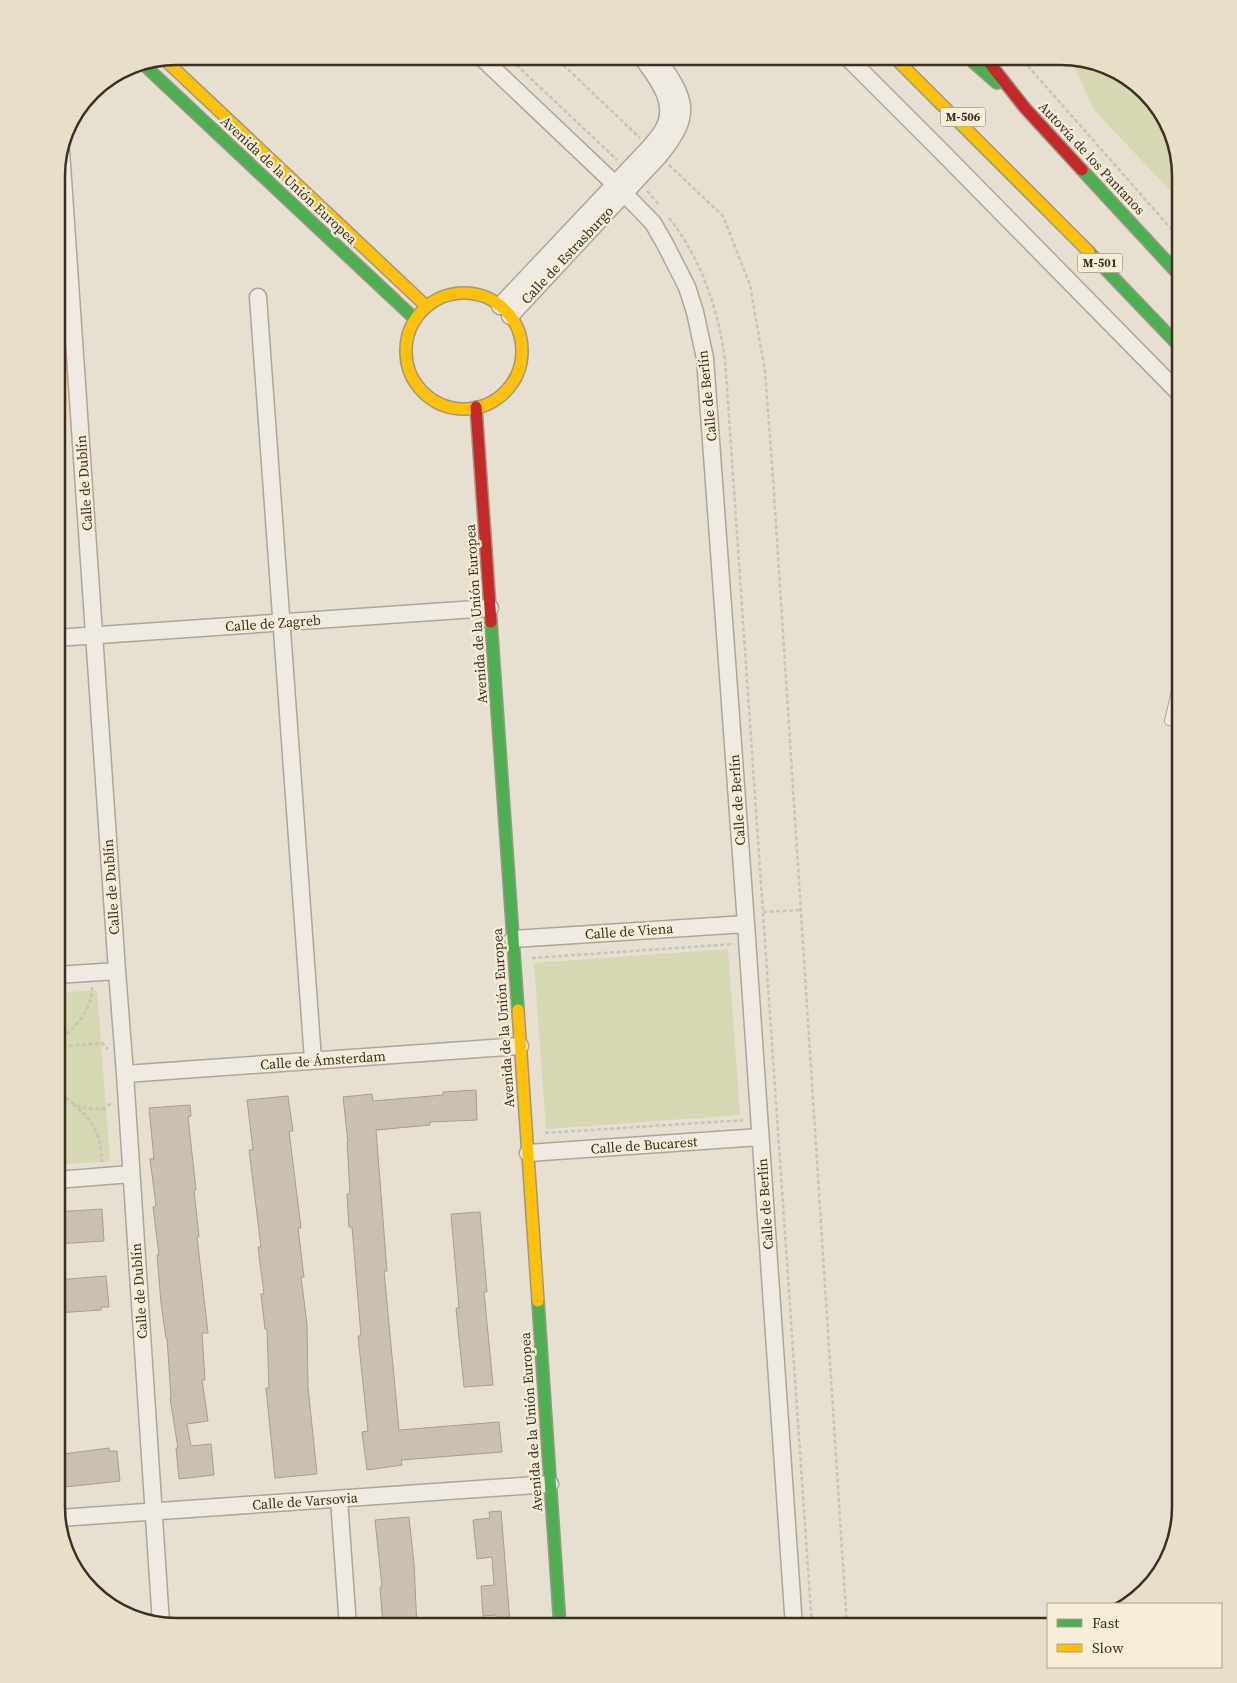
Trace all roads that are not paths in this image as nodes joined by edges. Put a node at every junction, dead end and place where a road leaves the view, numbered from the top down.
1 (172, 65) edge
2 (489, 65) edge
3 (647, 65) edge
4 (662, 65) edge
5 (855, 65) edge
6 (901, 65) edge
7 (916, 65) edge
8 (976, 65) edge
9 (991, 65) edge
10 (148, 69) edge
11 (1025, 108) junction
12 (654, 151) junction
13 (1018, 179) junction
14 (619, 188) junction
15 (65, 209) edge
16 (1172, 267) edge
17 (258, 297) dead end
18 (426, 306) junction
19 (505, 311) junction
20 (415, 319) junction
21 (1172, 338) edge
22 (1172, 386) edge
23 (476, 407) junction
24 (479, 609) junction
25 (281, 622) junction
26 (94, 635) junction
27 (65, 637) edge
28 (1172, 708) edge
29 (1169, 721) dead end
30 (746, 924) junction
31 (513, 939) junction
32 (117, 971) junction
33 (65, 974) edge
34 (509, 1045) junction
35 (313, 1060) junction
36 (125, 1074) junction
37 (760, 1136) junction
38 (528, 1153) junction
39 (131, 1174) junction
40 (65, 1179) edge
41 (539, 1485) junction
42 (339, 1499) junction
43 (153, 1511) junction
44 (66, 1518) edge
45 (160, 1617) edge
46 (347, 1618) edge
47 (559, 1618) edge
48 (793, 1618) edge

1 - 18 main road, Avenida de la Unión Europea
2 - 14 street, Calle de Berlín
3 - 12 street
4 - 12 street
5 - 22 street
6 - 13 main road, M-501
7 - 13 main road, M-506
8 - 11 main road
9 - 11 main road, Autovía de los Pantanos
10 - 20 main road, Avenida de la Unión Europea
11 - 16 main road, Autovía de los Pantanos
12 - 14 street, Calle de Estrasburgo
13 - 21 main road, M-501
14 - 19 street, Calle de Estrasburgo
14 - 30 street, Calle de Berlín
15 - 26 street, Calle de Dublín
17 - 25 street
18 - 19 main road
18 - 20 main road
19 - 23 main road
20 - 23 main road
23 - 24 main road, Avenida de la Unión Europea
24 - 25 street, Calle de Zagreb
24 - 31 main road, Avenida de la Unión Europea
25 - 26 street, Calle de Zagreb
25 - 35 street
26 - 27 street, Calle de Zagreb
26 - 32 street, Calle de Dublín
28 - 29 lane
30 - 31 street, Calle de Viena
30 - 37 street, Calle de Berlín
31 - 34 main road, Avenida de la Unión Europea
32 - 33 street
32 - 36 street, Calle de Dublín
34 - 35 street, Calle de Ámsterdam
34 - 38 main road, Avenida de la Unión Europea
35 - 36 street, Calle de Ámsterdam
36 - 39 street, Calle de Dublín
37 - 38 street, Calle de Bucarest
37 - 48 street, Calle de Berlín
38 - 41 main road, Avenida de la Unión Europea
39 - 40 street
39 - 43 street, Calle de Dublín
41 - 42 street, Calle de Varsovia
41 - 47 main road, Avenida de la Unión Europea
42 - 43 street, Calle de Varsovia
42 - 46 street
43 - 44 street, Calle de Varsovia
43 - 45 street, Calle de Dublín

